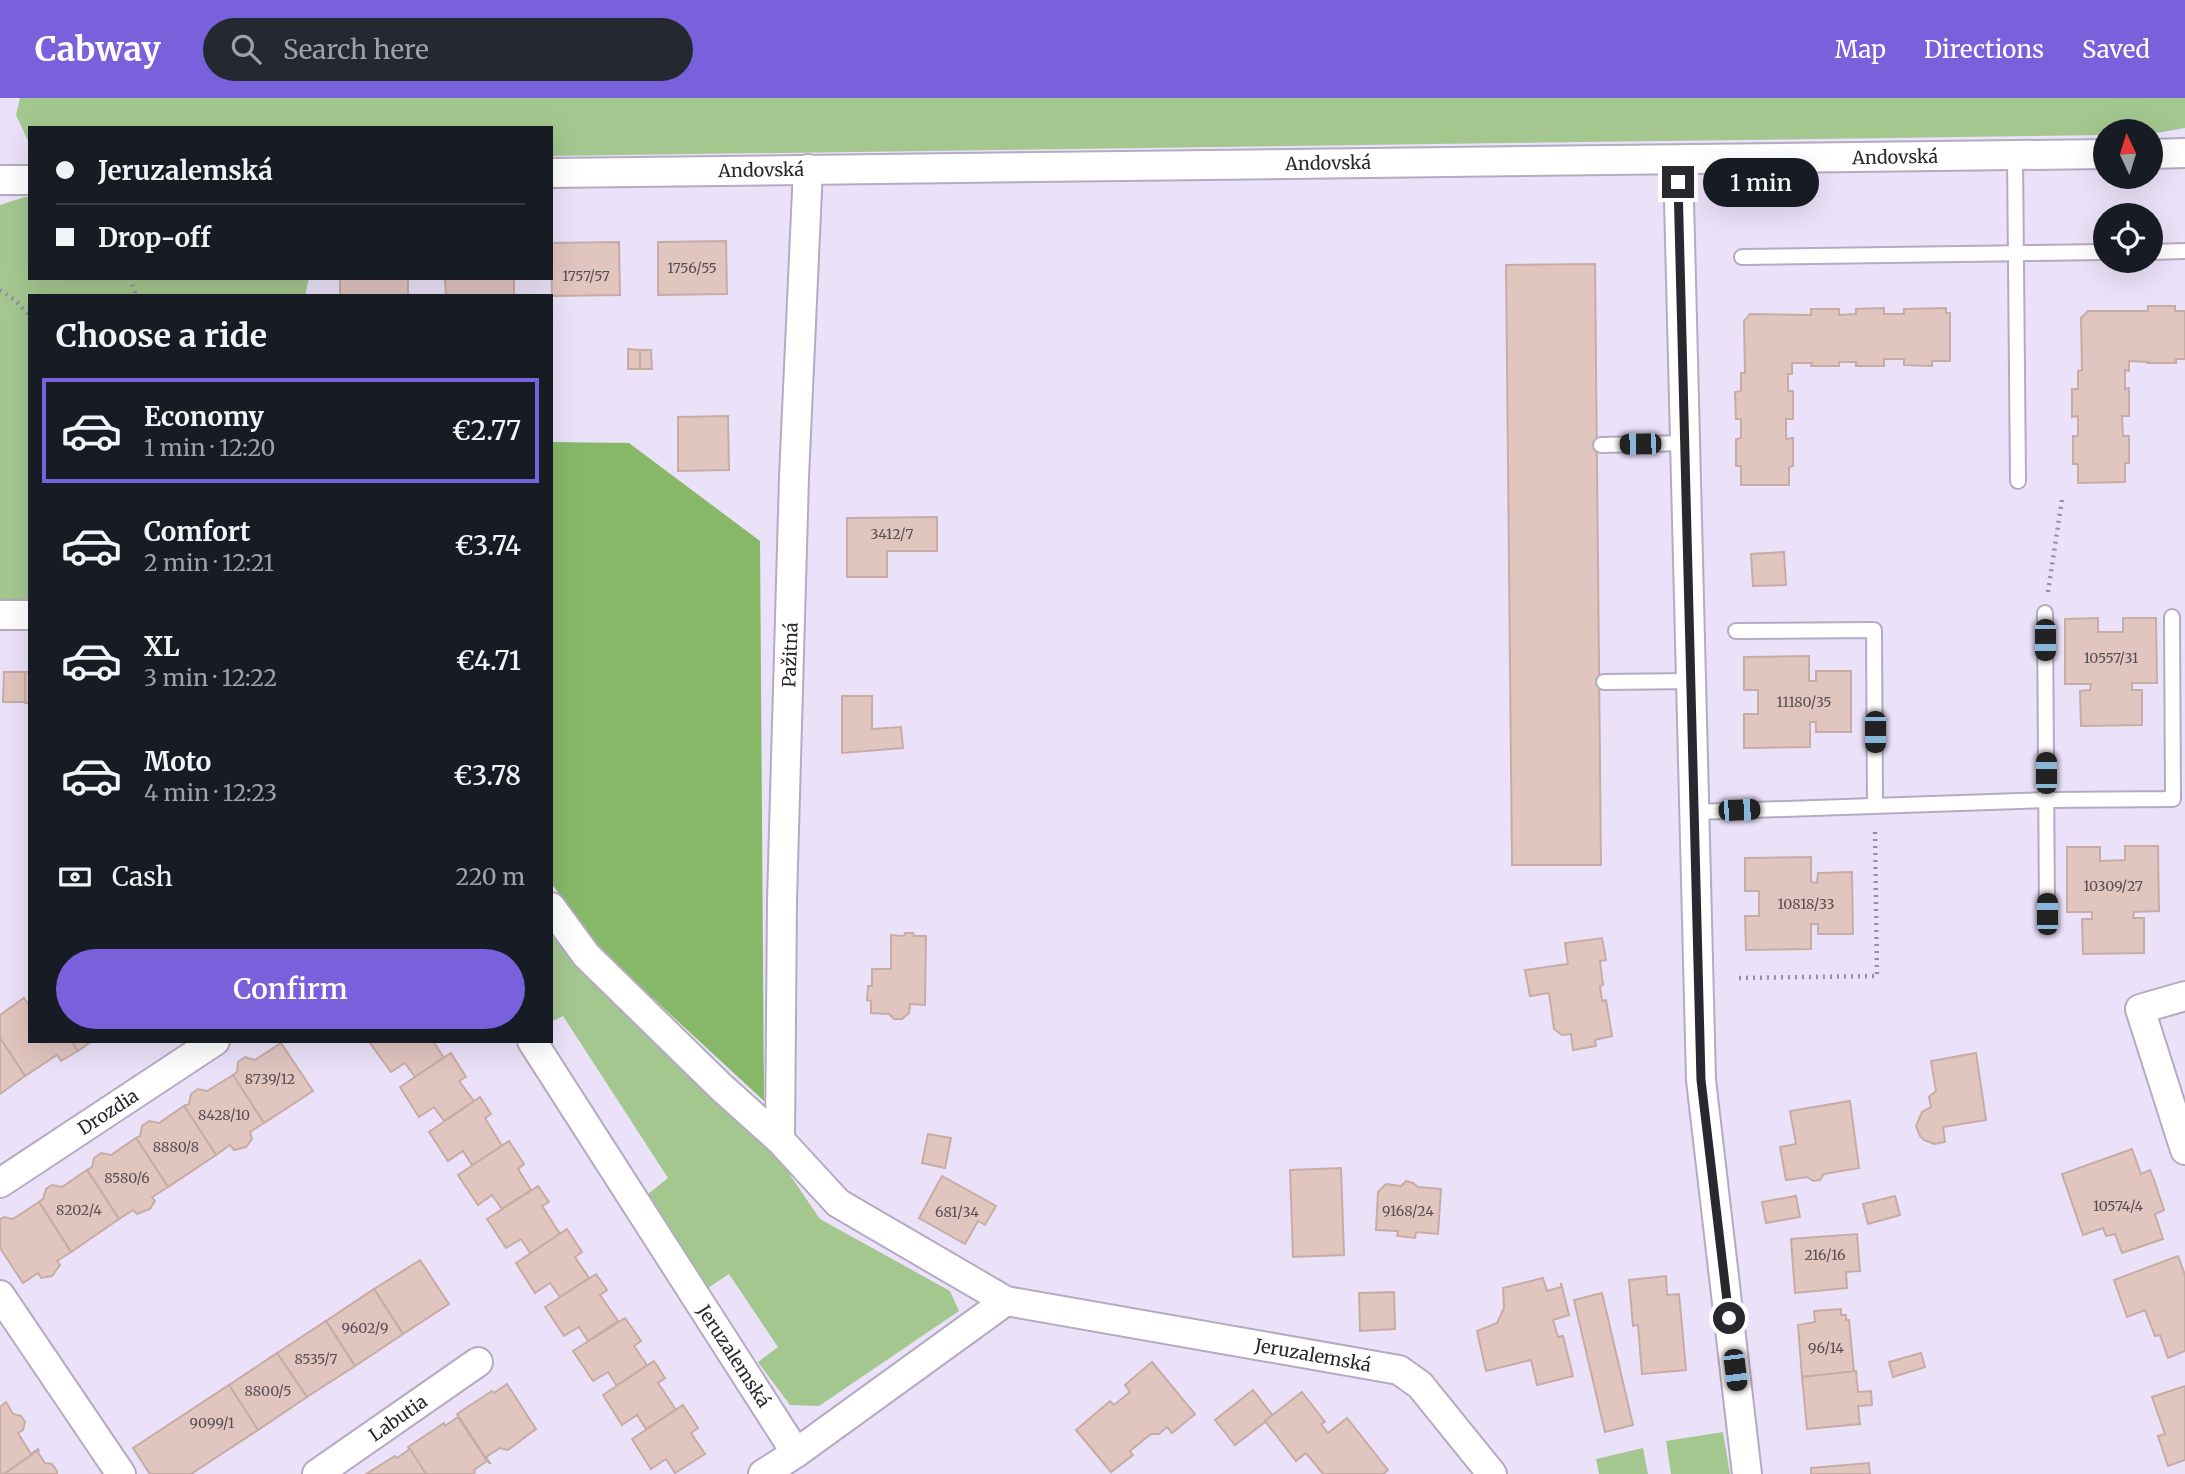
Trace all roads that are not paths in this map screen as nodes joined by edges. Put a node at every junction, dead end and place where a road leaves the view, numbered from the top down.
1 (2185, 153) edge
2 (2093, 154) edge
3 (2163, 154) edge
4 (2015, 155) junction
5 (1678, 160) junction
6 (808, 169) junction
7 (553, 173) edge
8 (0, 180) edge
9 (28, 180) edge
10 (2185, 251) edge
11 (2093, 252) edge
12 (2163, 252) edge
13 (2016, 254) junction
14 (1742, 257) dead end
15 (1686, 443) junction
16 (1601, 444) dead end
17 (2018, 481) dead end
18 (2045, 613) road end
19 (0, 615) edge
20 (28, 615) edge
21 (2172, 617) dead end
22 (1736, 631) dead end
23 (1692, 681) junction
24 (1604, 682) dead end
25 (2046, 800) junction
26 (1875, 805) junction
27 (1695, 812) junction
28 (553, 910) edge
29 (2047, 914) dead end
30 (2185, 996) edge
31 (212, 1043) edge
32 (533, 1043) edge
33 (780, 1140) junction
34 (2185, 1150) edge
35 (0, 1184) edge
36 (0, 1295) edge
37 (1006, 1301) junction
38 (478, 1362) dead end
39 (796, 1453) junction
40 (121, 1474) edge
41 (317, 1474) edge
42 (763, 1474) edge
43 (1492, 1474) edge
44 (1746, 1474) edge

1 - 3 street
2 - 4 street, Andovská
4 - 5 street, Andovská
4 - 13 lane
5 - 6 street, Andovská
5 - 15 street
6 - 7 street, Andovská
6 - 33 street, Pažitná
8 - 9 street
10 - 12 lane
11 - 13 lane
13 - 14 lane
13 - 17 lane
15 - 16 lane
15 - 23 street
18 - 25 lane
19 - 20 street
21 - 25 lane
22 - 26 lane
23 - 24 lane
23 - 27 street
25 - 26 lane
25 - 29 lane
26 - 27 lane
27 - 44 street
28 - 33 street, Jeruzalemská
30 - 34 street
31 - 35 street, Drozdia
32 - 39 street, Jeruzalemská
33 - 37 street, Jeruzalemská
36 - 40 street
37 - 39 street
37 - 43 street, Jeruzalemská
38 - 41 street, Labutia
39 - 42 street

